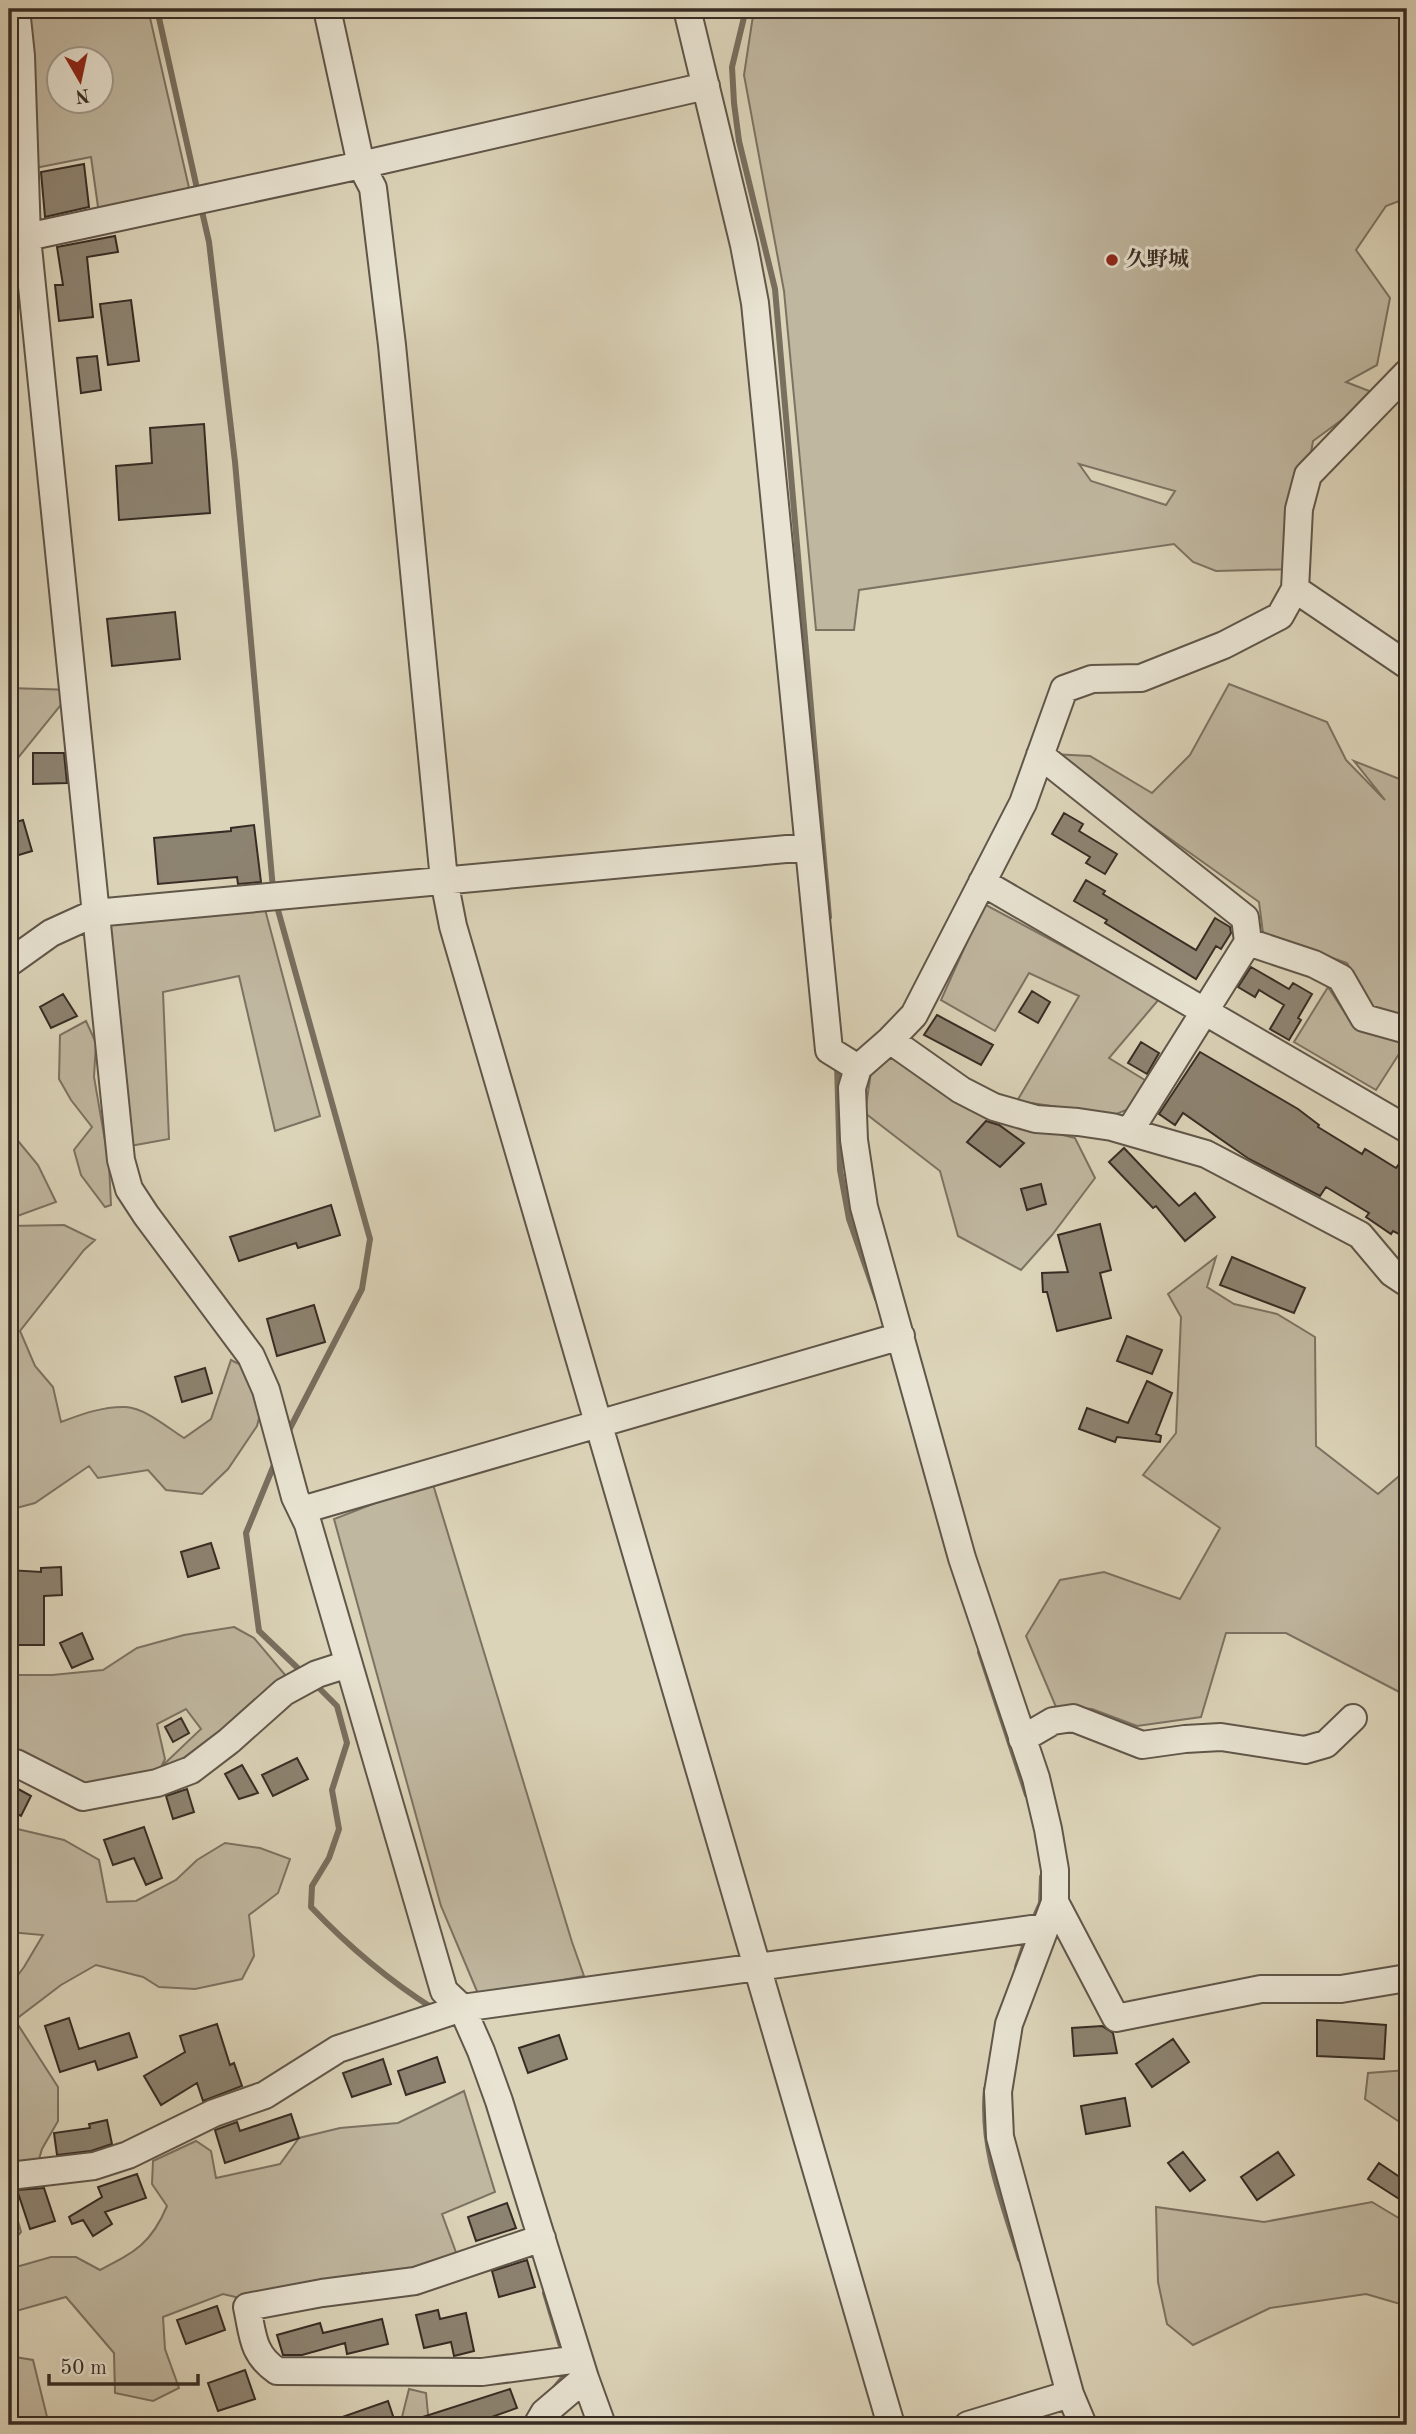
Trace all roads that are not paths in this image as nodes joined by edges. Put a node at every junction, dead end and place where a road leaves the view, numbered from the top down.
1 (16, 9) edge
2 (327, 9) edge
3 (687, 9) edge
4 (706, 86) junction
5 (17, 152) edge
6 (361, 165) junction
7 (18, 236) edge
8 (1403, 385) edge
9 (1295, 589) junction
10 (1407, 665) edge
11 (1040, 755) junction
12 (808, 847) junction
13 (444, 880) junction
14 (982, 882) junction
15 (95, 913) junction
16 (1248, 943) junction
17 (9, 962) edge
18 (1205, 1010) junction
19 (1407, 1030) edge
20 (890, 1040) junction
21 (858, 1068) junction
22 (1407, 1129) edge
23 (1129, 1132) junction
24 (1407, 1283) edge
25 (901, 1336) junction
26 (597, 1423) junction
27 (302, 1510) junction
28 (348, 1664) junction
29 (1353, 1718) dead end
30 (1022, 1739) junction
31 (9, 1767) edge
32 (1055, 1902) junction
33 (1046, 1927) junction
34 (755, 1966) junction
35 (1407, 1978) edge
36 (462, 2008) junction
37 (18, 2175) dead end
38 (541, 2238) junction
39 (582, 2368) junction
40 (1070, 2394) junction
41 (537, 2425) edge
42 (602, 2425) edge
43 (891, 2425) edge
44 (968, 2425) edge
45 (1083, 2425) edge

1 - 5 street
2 - 6 street
3 - 4 street
4 - 6 street
4 - 12 street
5 - 7 street
6 - 7 street
6 - 13 street
7 - 15 street
8 - 9 street
9 - 10 street
9 - 11 street
11 - 14 street
11 - 16 street
12 - 13 street
12 - 21 street
13 - 15 street
13 - 26 street
14 - 18 street
14 - 20 street
15 - 17 street
15 - 27 street
16 - 18 street
16 - 19 street
18 - 22 street
18 - 23 street
20 - 21 street
20 - 23 street
21 - 25 street
23 - 24 street
25 - 26 street
25 - 30 street
26 - 27 street
26 - 34 street
27 - 28 street
28 - 31 street
28 - 36 street
29 - 30 street
30 - 32 street
32 - 33 street
32 - 35 street
33 - 34 street
33 - 40 street
34 - 36 street
34 - 43 street
36 - 37 street
36 - 38 street
38 - 39 street
38 - 39 street
39 - 41 street
39 - 42 street
40 - 44 street
40 - 45 street

